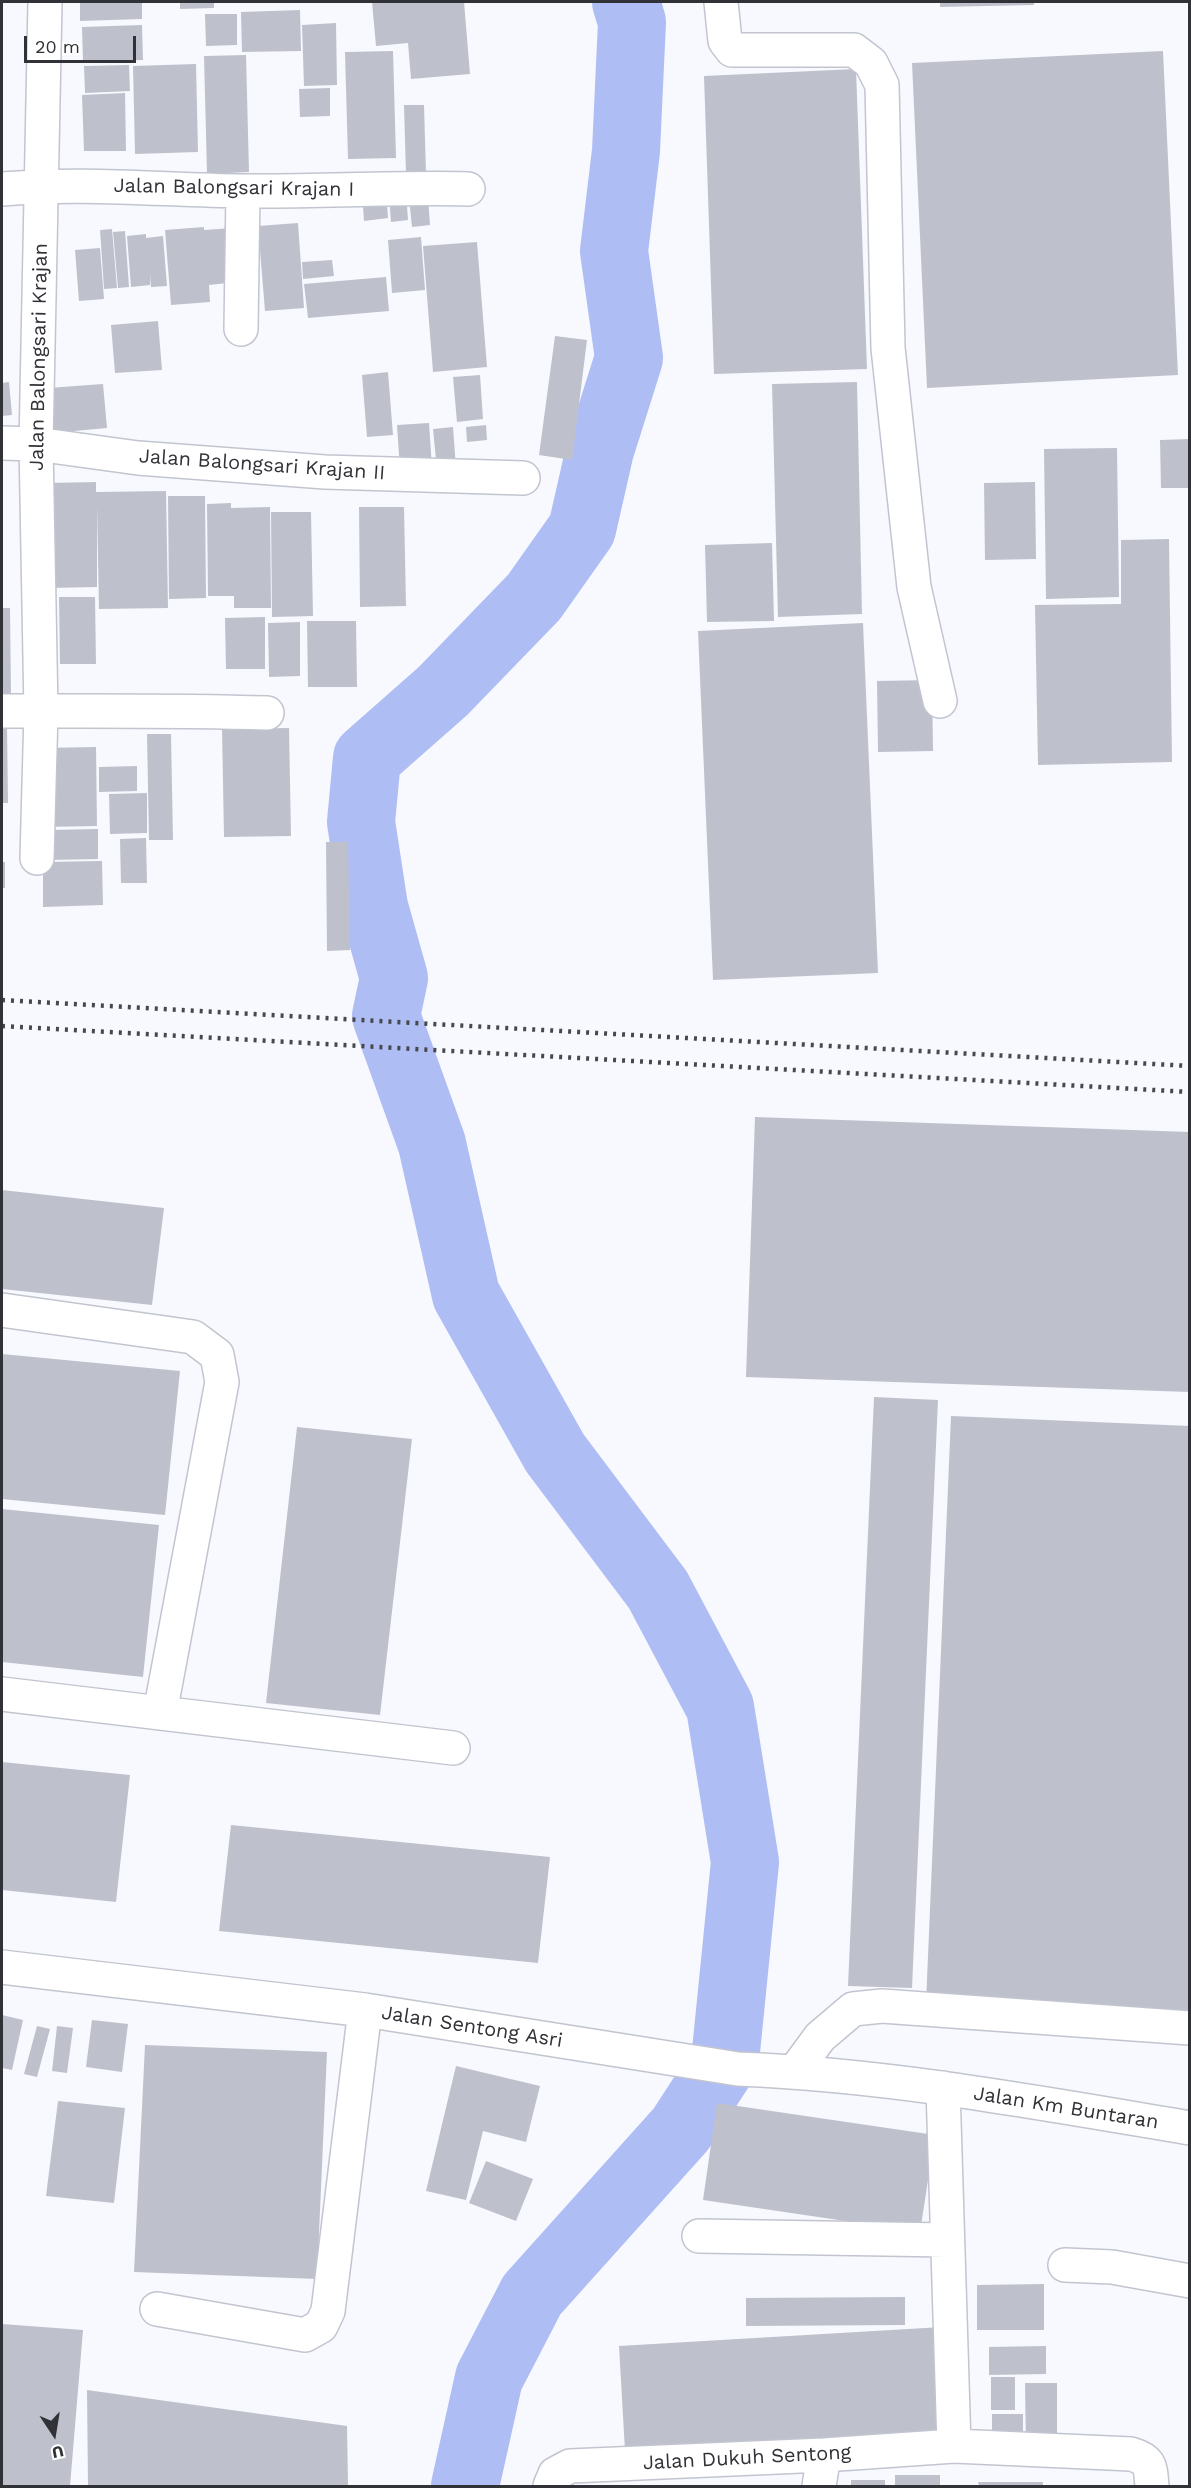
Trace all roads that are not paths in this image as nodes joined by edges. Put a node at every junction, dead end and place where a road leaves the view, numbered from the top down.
1 (45, 2) edge
2 (721, 2) edge
3 (43, 186) junction
4 (2, 189) edge
5 (468, 189) dead end
6 (243, 191) junction
7 (241, 329) dead end
8 (2, 443) edge
9 (36, 444) junction
10 (523, 478) dead end
11 (940, 701) dead end
12 (2, 711) edge
13 (41, 712) junction
14 (267, 713) dead end
15 (37, 858) dead end
16 (2, 1310) edge
17 (2, 1694) edge
18 (160, 1713) junction
19 (453, 1748) dead end
20 (2, 1966) edge
21 (365, 2010) junction
22 (1190, 2028) edge
23 (795, 2071) junction
24 (943, 2088) junction
25 (1190, 2128) edge
26 (699, 2236) dead end
27 (948, 2240) junction
28 (1065, 2265) dead end
29 (1190, 2281) edge
30 (157, 2309) dead end
31 (954, 2446) junction
32 (821, 2471) edge
33 (550, 2487) edge
34 (1152, 2487) edge

1 - 3 street, Jalan Balongsari Krajan
2 - 11 street
3 - 4 street, Jalan Balongsari Krajan I
3 - 6 street, Jalan Balongsari Krajan I
3 - 9 street, Jalan Balongsari Krajan
5 - 6 street, Jalan Balongsari Krajan I
6 - 7 street
8 - 9 street, Jalan Balongsari Krajan II
9 - 10 street, Jalan Balongsari Krajan II
9 - 13 street, Jalan Balongsari Krajan
12 - 13 street
13 - 14 street
13 - 15 street, Jalan Balongsari Krajan
16 - 18 street
17 - 18 street
18 - 19 street
20 - 21 street, Jalan Sentong Asri
21 - 23 street, Jalan Sentong Asri
21 - 30 street
22 - 23 street
23 - 24 street, Jalan Sentong Asri
24 - 25 street, Jalan Km Buntaran
24 - 27 street
26 - 27 street
27 - 31 street
28 - 29 street
31 - 32 street, Jalan Dukuh Sentong
31 - 34 street, Jalan Dukuh Sentong
32 - 33 street, Jalan Dukuh Sentong

